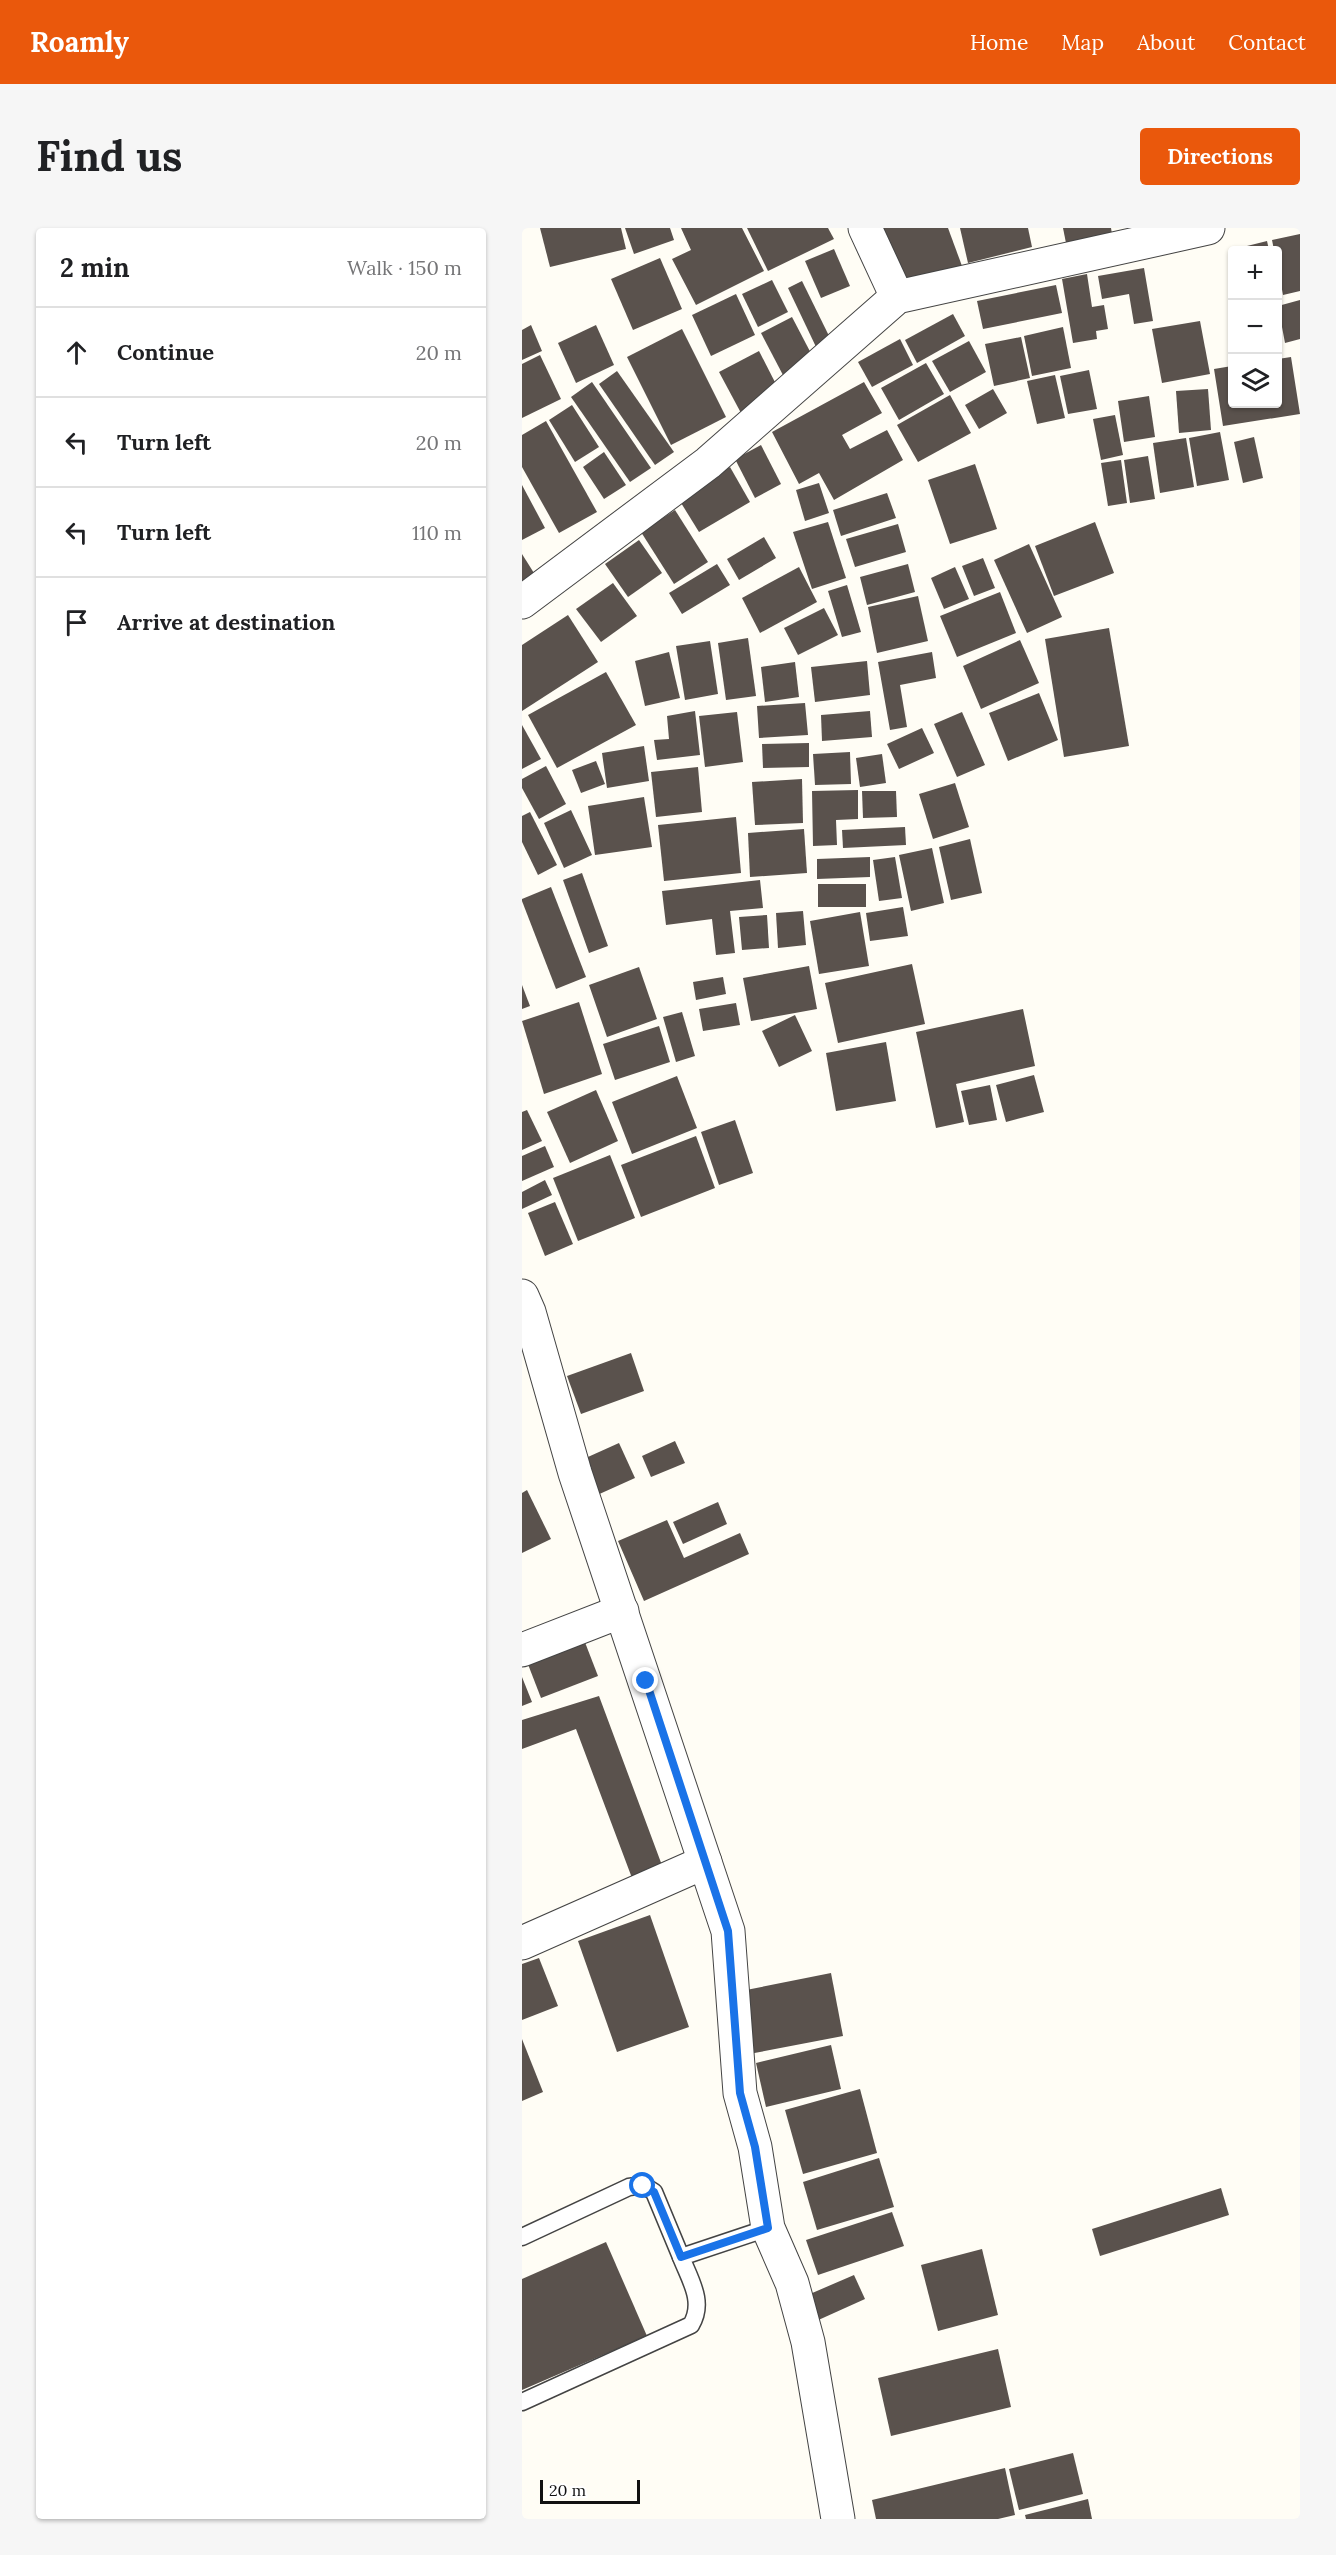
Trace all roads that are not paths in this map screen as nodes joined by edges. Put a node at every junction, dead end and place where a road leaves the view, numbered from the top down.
1 (865, 228) edge
2 (1208, 228) edge
3 (897, 297) junction
4 (522, 602) edge
5 (522, 1296) edge
6 (532, 1357) edge
7 (622, 1611) junction
8 (522, 1650) edge
9 (705, 1862) junction
10 (522, 1942) edge
11 (768, 2228) junction
12 (522, 2237) edge
13 (681, 2257) junction
14 (522, 2402) edge
15 (838, 2519) edge

1 - 3 street
2 - 3 street
3 - 4 street
5 - 6 street
6 - 7 street
7 - 8 street
7 - 9 street
9 - 10 street
9 - 11 street
11 - 13 lane
11 - 15 street
12 - 13 lane
13 - 14 lane

